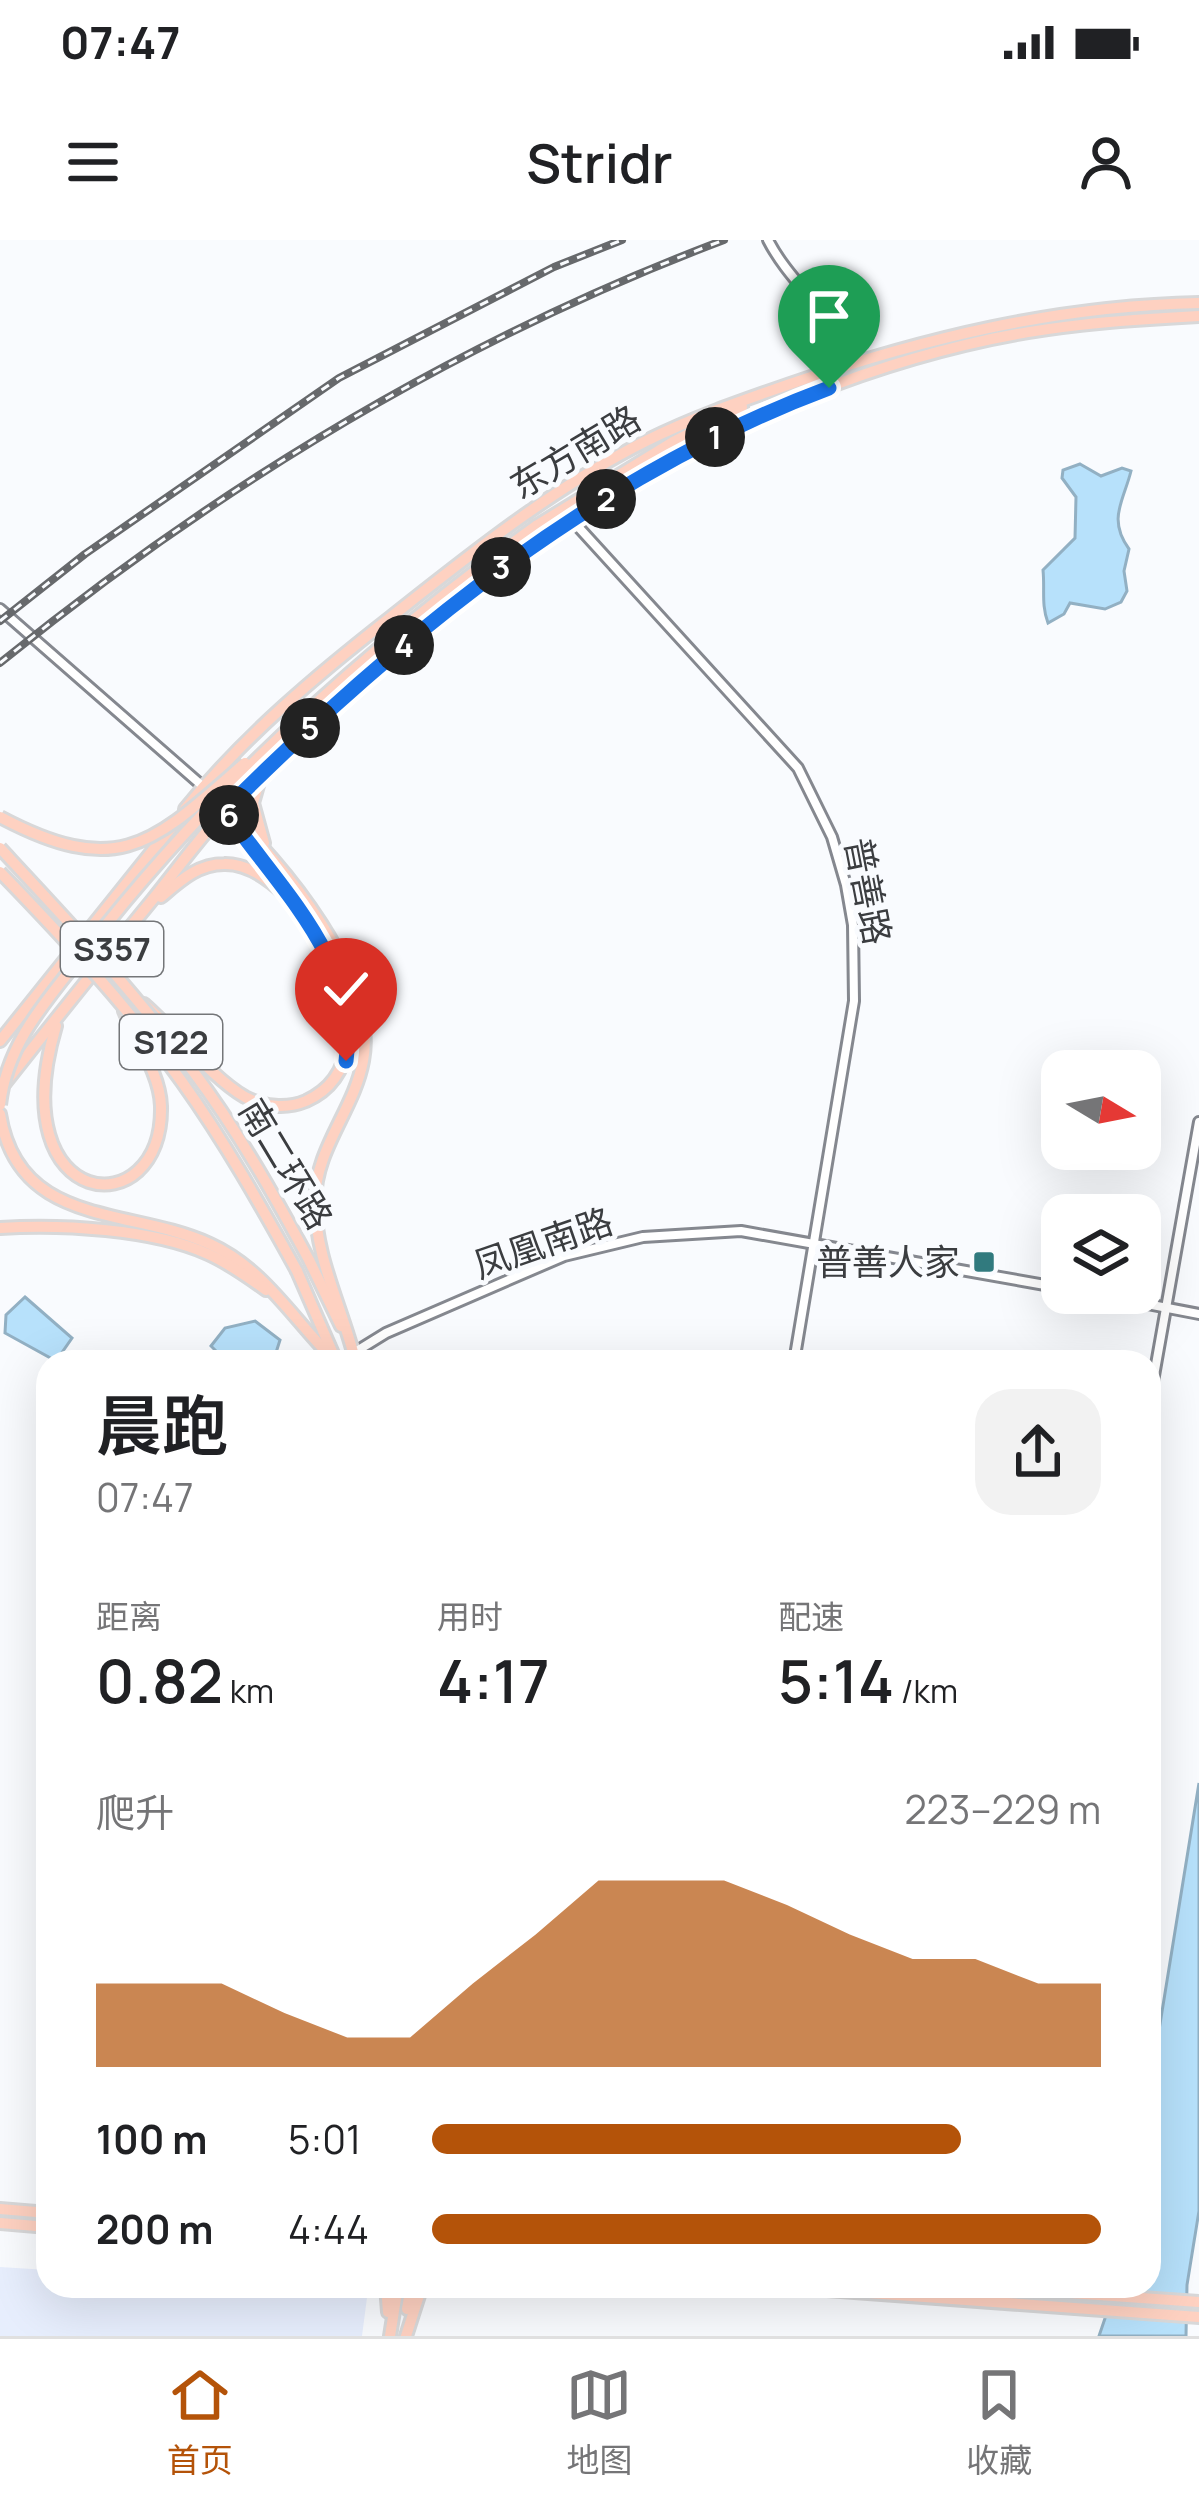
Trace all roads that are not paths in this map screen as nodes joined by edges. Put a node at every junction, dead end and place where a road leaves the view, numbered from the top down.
1 (768, 240) edge
2 (1199, 303) edge
3 (1199, 316) edge
4 (846, 350) dead end
5 (776, 388) junction
6 (572, 520) junction
7 (0, 609) edge
8 (302, 713) junction
9 (262, 773) junction
10 (204, 786) junction
11 (225, 810) junction
12 (0, 818) edge
13 (266, 846) junction
14 (0, 848) edge
15 (0, 872) edge
16 (284, 892) junction
17 (144, 910) junction
18 (130, 991) junction
19 (68, 1004) junction
20 (123, 1008) junction
21 (0, 1041) edge
22 (0, 1090) edge
23 (31, 1098) dead end
24 (0, 1105) edge
25 (0, 1114) edge
26 (1199, 1122) edge
27 (46, 1166) dead end
28 (0, 1228) edge
29 (160, 1234) junction
30 (814, 1243) junction
31 (1041, 1284) edge
32 (1161, 1307) edge
33 (1166, 1308) junction
34 (1199, 1314) edge
35 (325, 1350) edge
36 (332, 1350) edge
37 (352, 1350) edge
38 (353, 1350) edge
39 (364, 1350) edge
40 (796, 1350) edge
41 (1159, 1350) edge
42 (0, 2209) edge
43 (36, 2212) edge
44 (0, 2223) edge
45 (36, 2226) edge
46 (387, 2298) edge
47 (396, 2298) edge
48 (409, 2298) edge
49 (418, 2298) edge
50 (926, 2298) edge
51 (1140, 2298) edge
52 (1199, 2302) edge
53 (1199, 2317) edge
54 (389, 2336) edge
55 (404, 2336) edge

1 - 4 street
2 - 5 main road, 东方南路
3 - 6 main road, 东方南路
5 - 8 main road, bridge
5 - 10 main road, 东方南路
6 - 9 main road, 东方南路
6 - 30 street, 普善路
7 - 10 street
8 - 12 main road, bridge
8 - 24 main road, bridge
9 - 11 main road, 东方南路
9 - 13 main road
10 - 11 street
10 - 21 main road, S357
11 - 13 main road
11 - 16 main road
11 - 17 main road, S357
13 - 38 main road
14 - 18 main road, 南二环路 / S122, bridge
15 - 20 main road, 南二环路 / S122, bridge
16 - 17 main road
16 - 18 main road, bridge
17 - 19 main road, S357
18 - 37 main road, 南二环路 / S122, bridge
19 - 22 main road, S357
19 - 23 main road
20 - 27 main road, bridge
20 - 36 main road, 南二环路 / S122, bridge
25 - 29 main road
26 - 33 street
28 - 29 main road
29 - 35 main road
30 - 31 street, 凤凰南路
30 - 39 street, 凤凰南路
30 - 40 street, 普善路
32 - 33 street
33 - 34 street
33 - 41 street
42 - 43 main road
44 - 45 main road
46 - 54 main road
47 - 54 main road
48 - 55 main road
49 - 55 main road
50 - 53 main road
51 - 52 main road

